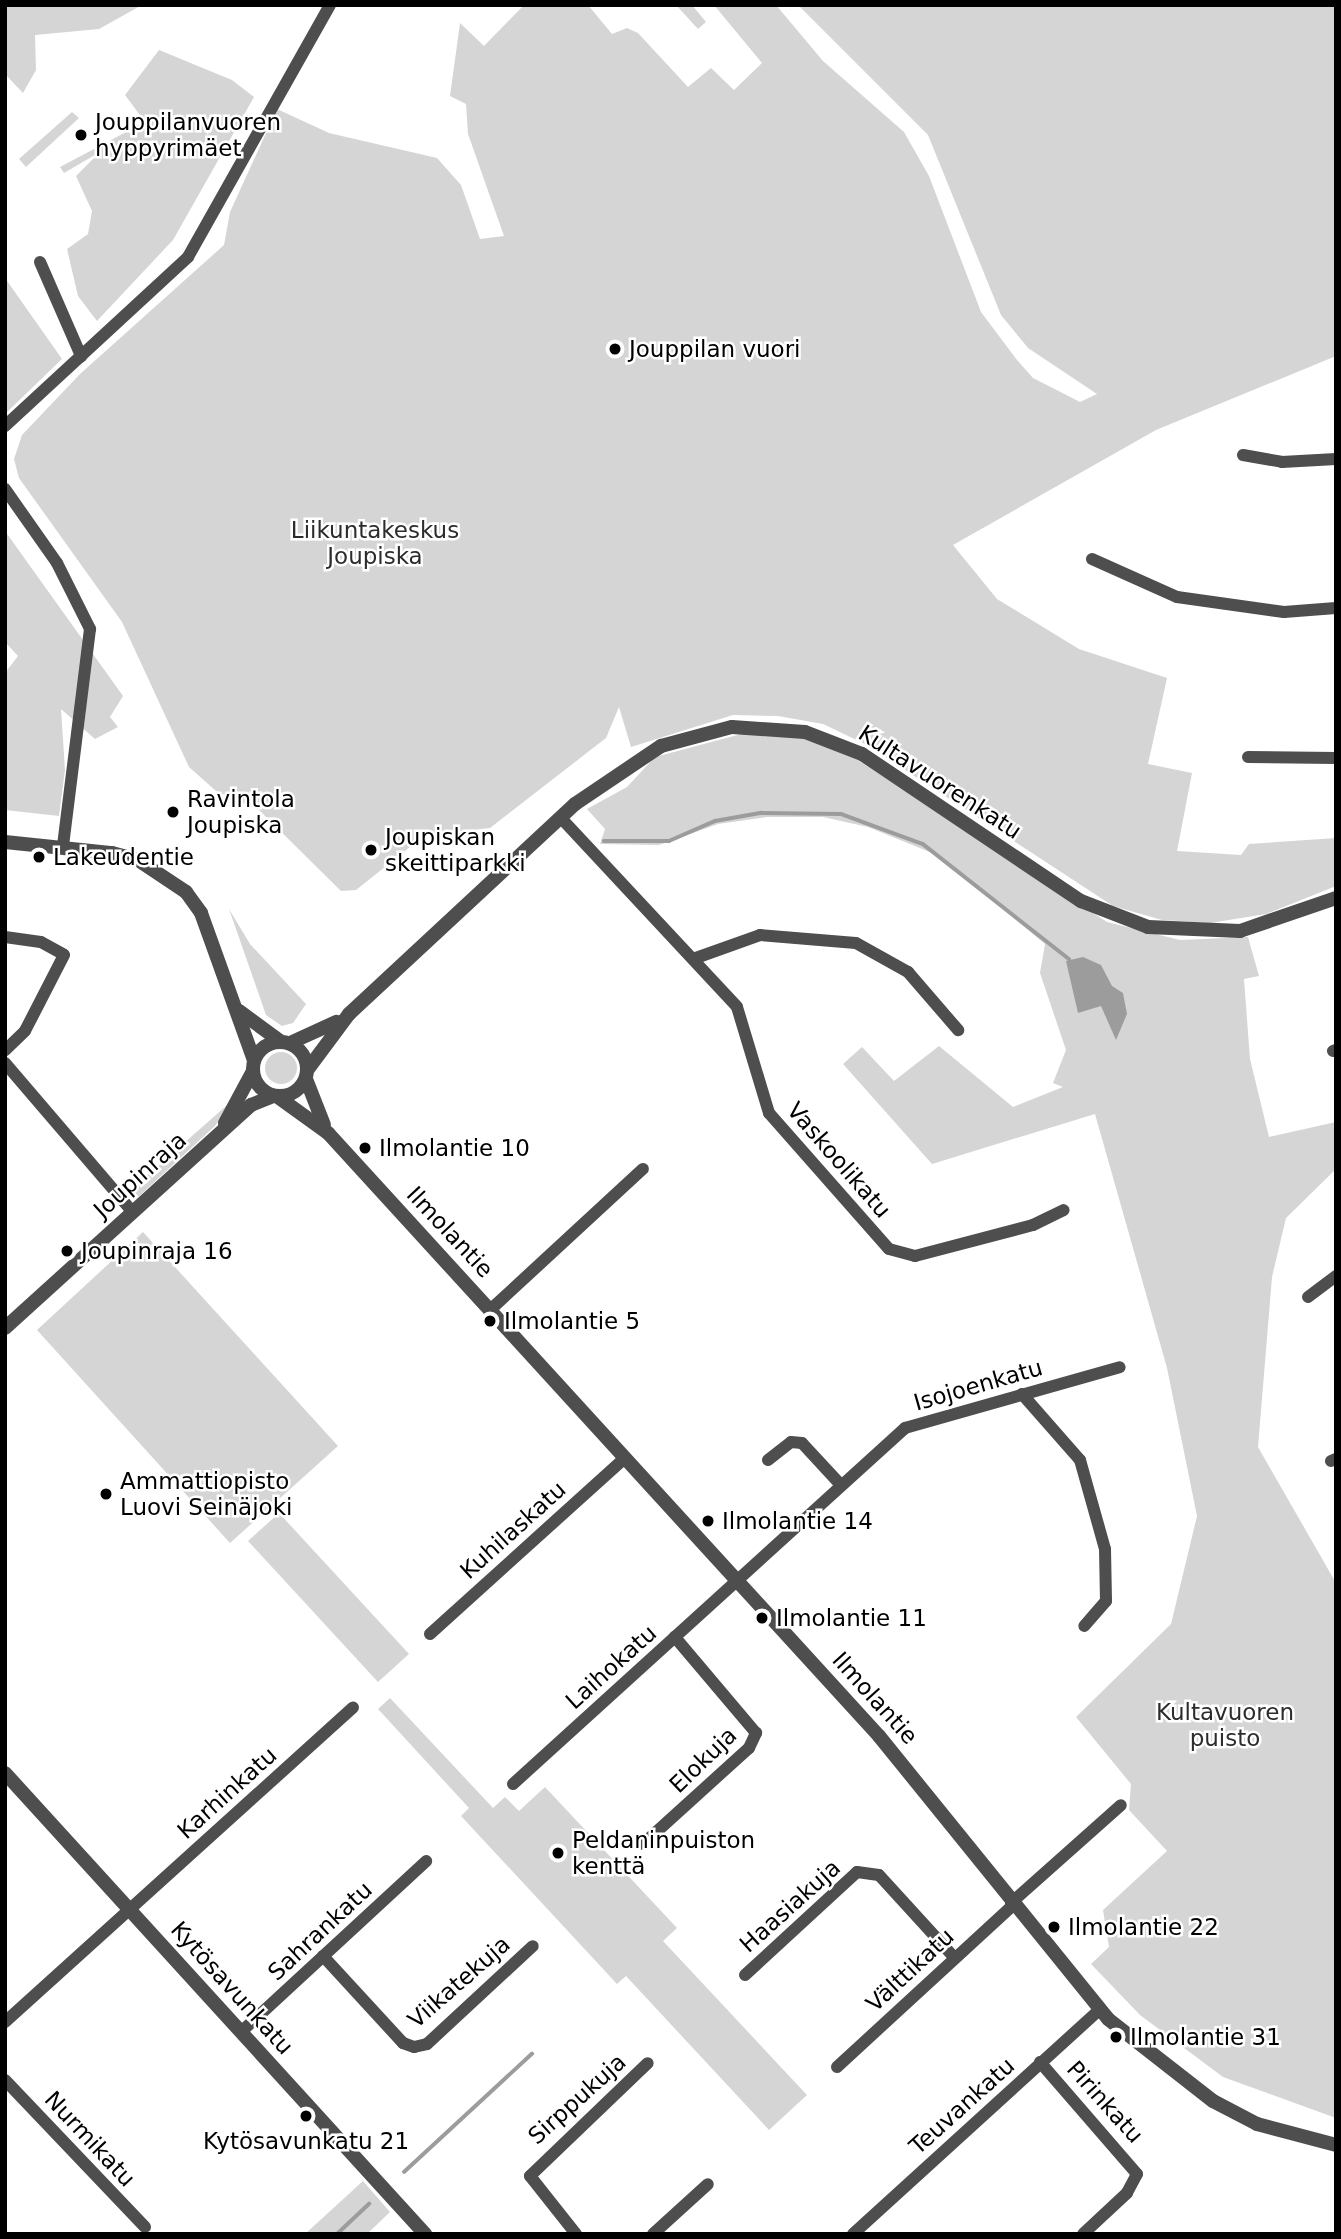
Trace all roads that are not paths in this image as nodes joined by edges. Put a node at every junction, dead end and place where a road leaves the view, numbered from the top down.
1 (330, 5) edge
2 (40, 262) dead end
3 (81, 356) junction
4 (5, 426) edge
5 (1243, 455) dead end
6 (1336, 459) edge
7 (5, 489) edge
8 (1092, 559) dead end
9 (1336, 608) edge
10 (1248, 757) dead end
11 (1336, 758) edge
12 (561, 818) junction
13 (5, 842) edge
14 (63, 845) junction
15 (1336, 898) edge
16 (5, 937) edge
17 (692, 959) junction
18 (234, 1007) junction
19 (349, 1014) junction
20 (958, 1030) dead end
21 (285, 1042) junction
22 (5, 1050) edge
23 (5, 1063) edge
24 (253, 1065) junction
25 (307, 1074) junction
26 (275, 1096) junction
27 (328, 1133) junction
28 (212, 1141) junction
29 (643, 1169) dead end
30 (1064, 1210) dead end
31 (132, 1211) junction
32 (1336, 1276) edge
33 (1308, 1297) dead end
34 (490, 1310) junction
35 (5, 1328) edge
36 (1120, 1367) dead end
37 (1022, 1394) junction
38 (625, 1458) junction
39 (768, 1460) dead end
40 (839, 1483) junction
41 (737, 1580) junction
42 (1084, 1626) dead end
43 (430, 1634) dead end
44 (675, 1637) junction
45 (353, 1707) dead end
46 (5, 1773) edge
47 (513, 1784) dead end
48 (1121, 1805) dead end
49 (643, 1844) dead end
50 (426, 1861) dead end
51 (1012, 1904) junction
52 (129, 1909) junction
53 (533, 1946) dead end
54 (323, 1956) junction
55 (954, 1957) junction
56 (745, 1975) dead end
57 (1100, 2010) junction
58 (5, 2022) edge
59 (242, 2032) junction
60 (1040, 2062) junction
61 (648, 2063) dead end
62 (837, 2067) dead end
63 (5, 2080) edge
64 (1336, 2145) edge
65 (708, 2184) dead end
66 (145, 2227) dead end
67 (425, 2234) edge
68 (576, 2234) edge
69 (653, 2234) edge
70 (853, 2234) edge
71 (1083, 2234) edge

1 - 3 street
2 - 3 street
3 - 4 street
5 - 6 street
7 - 14 street
8 - 9 street
10 - 11 street
12 - 15 street, Kultavuorenkatu
12 - 17 street, Vaskoolikatu
12 - 19 street, Kultavuorenkatu
13 - 14 street
14 - 18 street
16 - 22 street
17 - 20 street
17 - 30 street, Vaskoolikatu
18 - 21 street
18 - 24 street
19 - 21 street, Kultavuorenkatu
19 - 25 street, Kultavuorenkatu
21 - 24 street
21 - 25 street
23 - 31 street
24 - 26 street
24 - 28 street, Joupinraja
25 - 26 street
25 - 27 street, Ilmolantie
26 - 27 street, Ilmolantie
26 - 28 street, Joupinraja
27 - 34 street, Ilmolantie
28 - 31 street, Joupinraja
29 - 34 street
31 - 35 street, Joupinraja
32 - 33 street
34 - 38 street, Ilmolantie
36 - 37 street, Isojoenkatu
37 - 40 street, Isojoenkatu
37 - 42 street
38 - 41 street, Ilmolantie
38 - 43 street, Kuhilaskatu
39 - 40 street
40 - 41 street, Isojoenkatu
41 - 44 street, Laihokatu
41 - 51 street, Ilmolantie
44 - 47 street, Laihokatu
44 - 49 street, Elokuja
45 - 52 street, Karhinkatu
46 - 52 street, Kytösavunkatu
48 - 51 street, Välttikatu
50 - 54 street, Sahrankatu
51 - 55 street, Välttikatu
51 - 57 street, Ilmolantie
52 - 58 street, Karhinkatu
52 - 59 street, Kytösavunkatu
53 - 54 street, Viikatekuja
54 - 59 street, Sahrankatu
55 - 56 street, Haasiakuja
55 - 62 street, Välttikatu
57 - 60 street, Teuvankatu
57 - 64 street, Ilmolantie
59 - 67 street, Kytösavunkatu
60 - 70 street, Teuvankatu
60 - 71 street, Pirinkatu
61 - 68 street, Sirppukuja
63 - 66 street, Nurmikatu
65 - 69 street

